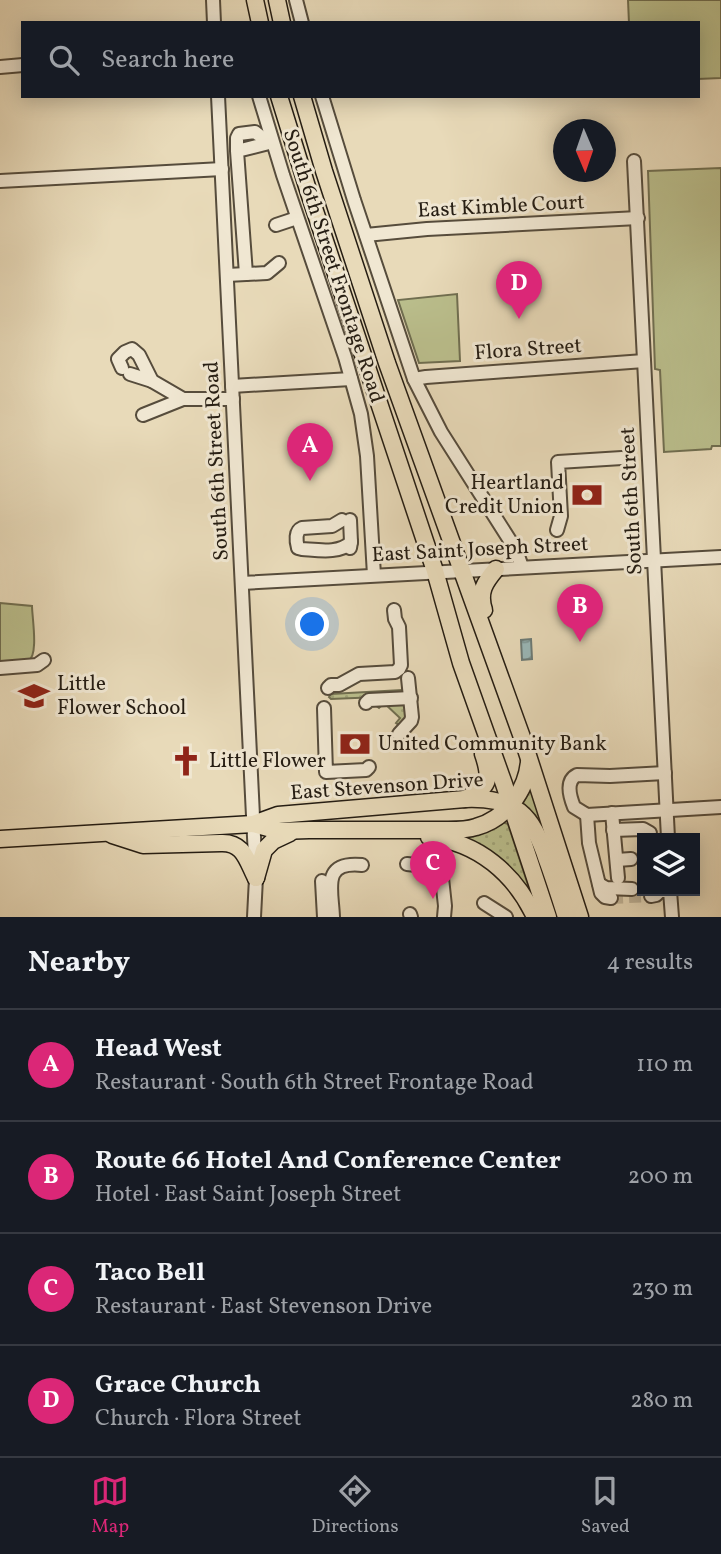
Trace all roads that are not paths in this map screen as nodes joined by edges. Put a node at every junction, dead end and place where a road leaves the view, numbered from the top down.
1 (213, 0) edge
2 (255, 0) edge
3 (277, 0) edge
4 (296, 0) edge
5 (214, 21) edge
6 (260, 21) edge
7 (282, 21) edge
8 (301, 21) edge
9 (21, 65) edge
10 (0, 67) edge
11 (218, 98) edge
12 (260, 98) edge
13 (280, 98) edge
14 (303, 98) edge
15 (323, 98) edge
16 (271, 142) junction
17 (635, 161) dead end
18 (222, 169) junction
19 (0, 181) edge
20 (298, 218) junction
21 (638, 218) junction
22 (276, 225) dead end
23 (366, 235) junction
24 (279, 264) dead end
25 (246, 274) junction
26 (227, 275) junction
27 (644, 361) junction
28 (351, 379) junction
29 (414, 379) junction
30 (152, 380) junction
31 (232, 393) junction
32 (183, 399) junction
33 (143, 415) dead end
34 (622, 458) dead end
35 (557, 530) dead end
36 (351, 542) junction
37 (291, 555) dead end
38 (721, 557) edge
39 (654, 560) junction
40 (522, 567) junction
41 (496, 569) junction
42 (461, 570) junction
43 (435, 571) junction
44 (374, 575) junction
45 (242, 583) junction
46 (394, 610) dead end
47 (451, 630) junction
48 (44, 660) dead end
49 (0, 668) edge
50 (408, 678) dead end
51 (333, 687) dead end
52 (411, 698) junction
53 (366, 703) dead end
54 (324, 708) dead end
55 (511, 709) junction
56 (399, 734) dead end
57 (529, 760) junction
58 (369, 767) dead end
59 (665, 773) junction
60 (465, 799) junction
61 (510, 805) junction
62 (721, 807) edge
63 (666, 810) junction
64 (612, 813) junction
65 (643, 813) junction
66 (587, 815) junction
67 (253, 824) junction
68 (304, 830) junction
69 (613, 830) junction
70 (106, 833) junction
71 (648, 833) edge
72 (668, 833) edge
73 (0, 839) edge
74 (631, 859) tunnel mouth
75 (617, 860) junction
76 (407, 864) dead end
77 (362, 865) dead end
78 (256, 878) junction
79 (618, 878) dead end
80 (322, 881) dead end
81 (599, 884) junction
82 (632, 889) dead end
83 (670, 896) edge
84 (611, 898) dead end
85 (484, 903) dead end
86 (254, 917) edge
87 (324, 917) edge
88 (333, 917) edge
89 (444, 917) edge
90 (506, 917) edge
91 (535, 917) edge
92 (548, 917) edge
93 (566, 917) edge
94 (580, 917) edge
95 (672, 917) edge

1 - 5 street
2 - 6 main road
3 - 7 main road
4 - 8 street
9 - 10 street
11 - 18 street, South 6th Street Road
12 - 16 street, South 6th Street Frontage Road
13 - 43 main road
14 - 42 main road
15 - 23 street
16 - 20 street, South 6th Street Frontage Road
16 - 25 street
17 - 21 street, South 6th Street
18 - 19 street
18 - 26 street, South 6th Street Road
20 - 22 street
20 - 28 street, South 6th Street Frontage Road
21 - 23 street, East Kimble Court
21 - 27 street, South 6th Street
23 - 29 street
24 - 25 street
25 - 26 street
26 - 31 street, South 6th Street Road
27 - 29 street, Flora Street
27 - 39 street, South 6th Street
28 - 31 street
28 - 44 street, South 6th Street Frontage Road
29 - 40 street
30 - 30 street
30 - 32 street
31 - 32 street
31 - 45 street, South 6th Street Road
32 - 33 street
34 - 35 street
36 - 36 street
36 - 37 street
38 - 39 street, East Saint Joseph Street
39 - 40 street, East Saint Joseph Street
39 - 59 street, South 6th Street
40 - 41 street, East Saint Joseph Street
41 - 42 street, East Saint Joseph Street
41 - 55 main road
42 - 43 street, East Saint Joseph Street
42 - 55 main road
43 - 44 street, East Saint Joseph Street
43 - 47 main road
44 - 45 street, East Saint Joseph Street
45 - 67 street, South 6th Street Road
46 - 51 street
47 - 60 main road
47 - 61 main road
48 - 49 street
50 - 52 street
52 - 53 street
52 - 56 street
54 - 58 street
55 - 57 main road
57 - 61 main road
57 - 94 main road
59 - 63 street, South 6th Street
59 - 66 street
60 - 61 main road, East Stevenson Drive
60 - 67 main road, East Stevenson Drive
61 - 68 main road, East Stevenson Drive
61 - 92 main road
61 - 93 main road
62 - 63 street
63 - 65 street
63 - 72 street, South 6th Street
64 - 65 street
64 - 66 street
64 - 69 street
65 - 71 street
66 - 81 street
67 - 68 main road, East Stevenson Drive
67 - 70 main road, East Stevenson Drive
67 - 78 street, South 6th Street Road
68 - 78 main road
68 - 91 main road
69 - 71 street
69 - 75 street
70 - 73 main road, East Stevenson Drive
70 - 78 main road
74 - 75 street
75 - 79 street
76 - 89 street
77 - 88 street
78 - 86 street, South 6th Street Road
80 - 87 street
81 - 82 street
81 - 84 street
83 - 95 street
85 - 90 street

